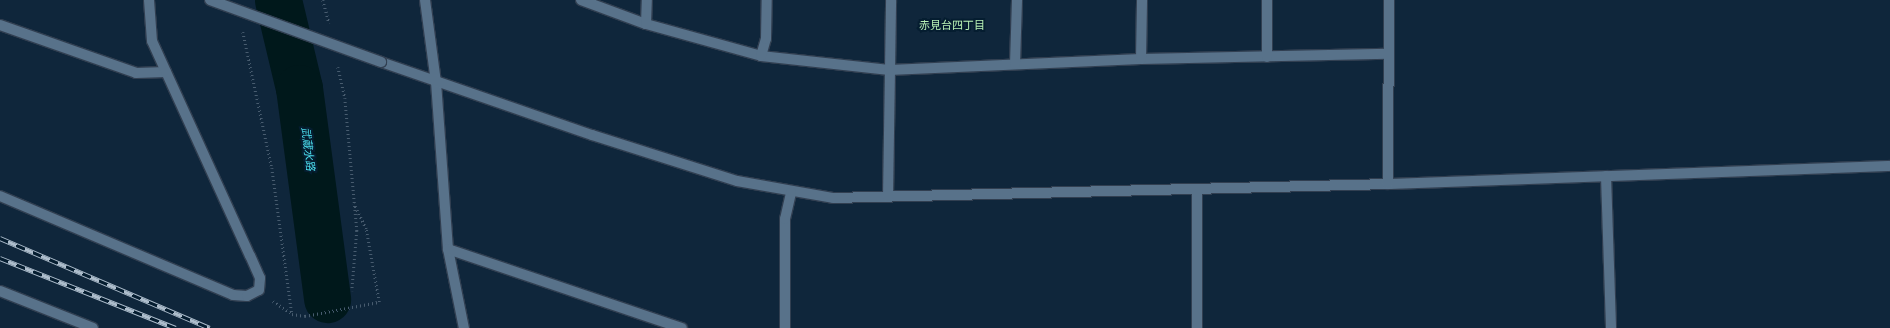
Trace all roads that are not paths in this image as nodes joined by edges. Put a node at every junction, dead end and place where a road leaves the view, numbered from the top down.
1 (149, 0) edge
2 (210, 0) edge
3 (425, 0) edge
4 (581, 0) edge
5 (647, 0) edge
6 (767, 0) edge
7 (891, 0) edge
8 (1017, 0) edge
9 (1142, 0) edge
10 (1267, 0) edge
11 (1389, 0) edge
12 (646, 24) junction
13 (0, 25) edge
14 (1388, 54) junction
15 (761, 56) junction
16 (1267, 57) junction
17 (1140, 59) junction
18 (1015, 64) junction
19 (889, 70) junction
20 (166, 72) junction
21 (436, 82) junction
22 (1890, 166) edge
23 (1606, 176) junction
24 (1388, 184) junction
25 (1197, 189) junction
26 (791, 193) junction
27 (0, 196) edge
28 (888, 197) junction
29 (448, 250) junction
30 (0, 291) edge
31 (93, 328) edge
32 (464, 328) edge
33 (682, 328) edge
34 (785, 328) edge
35 (1197, 328) edge
36 (1611, 328) edge

1 - 20 street
2 - 21 street, bridge
3 - 21 street
4 - 12 street
5 - 12 street
6 - 15 street
7 - 19 street
8 - 18 street
9 - 17 street
10 - 16 street
11 - 14 street
12 - 15 street
13 - 20 street
14 - 16 street
14 - 24 street
15 - 19 street
16 - 17 street
17 - 18 street
18 - 19 street
19 - 28 street
20 - 27 street
21 - 26 street
21 - 29 street
22 - 23 street
23 - 24 street
23 - 36 street
24 - 25 street
25 - 28 street
25 - 35 street
26 - 28 street
26 - 34 street
29 - 32 street
29 - 33 street
30 - 31 street

